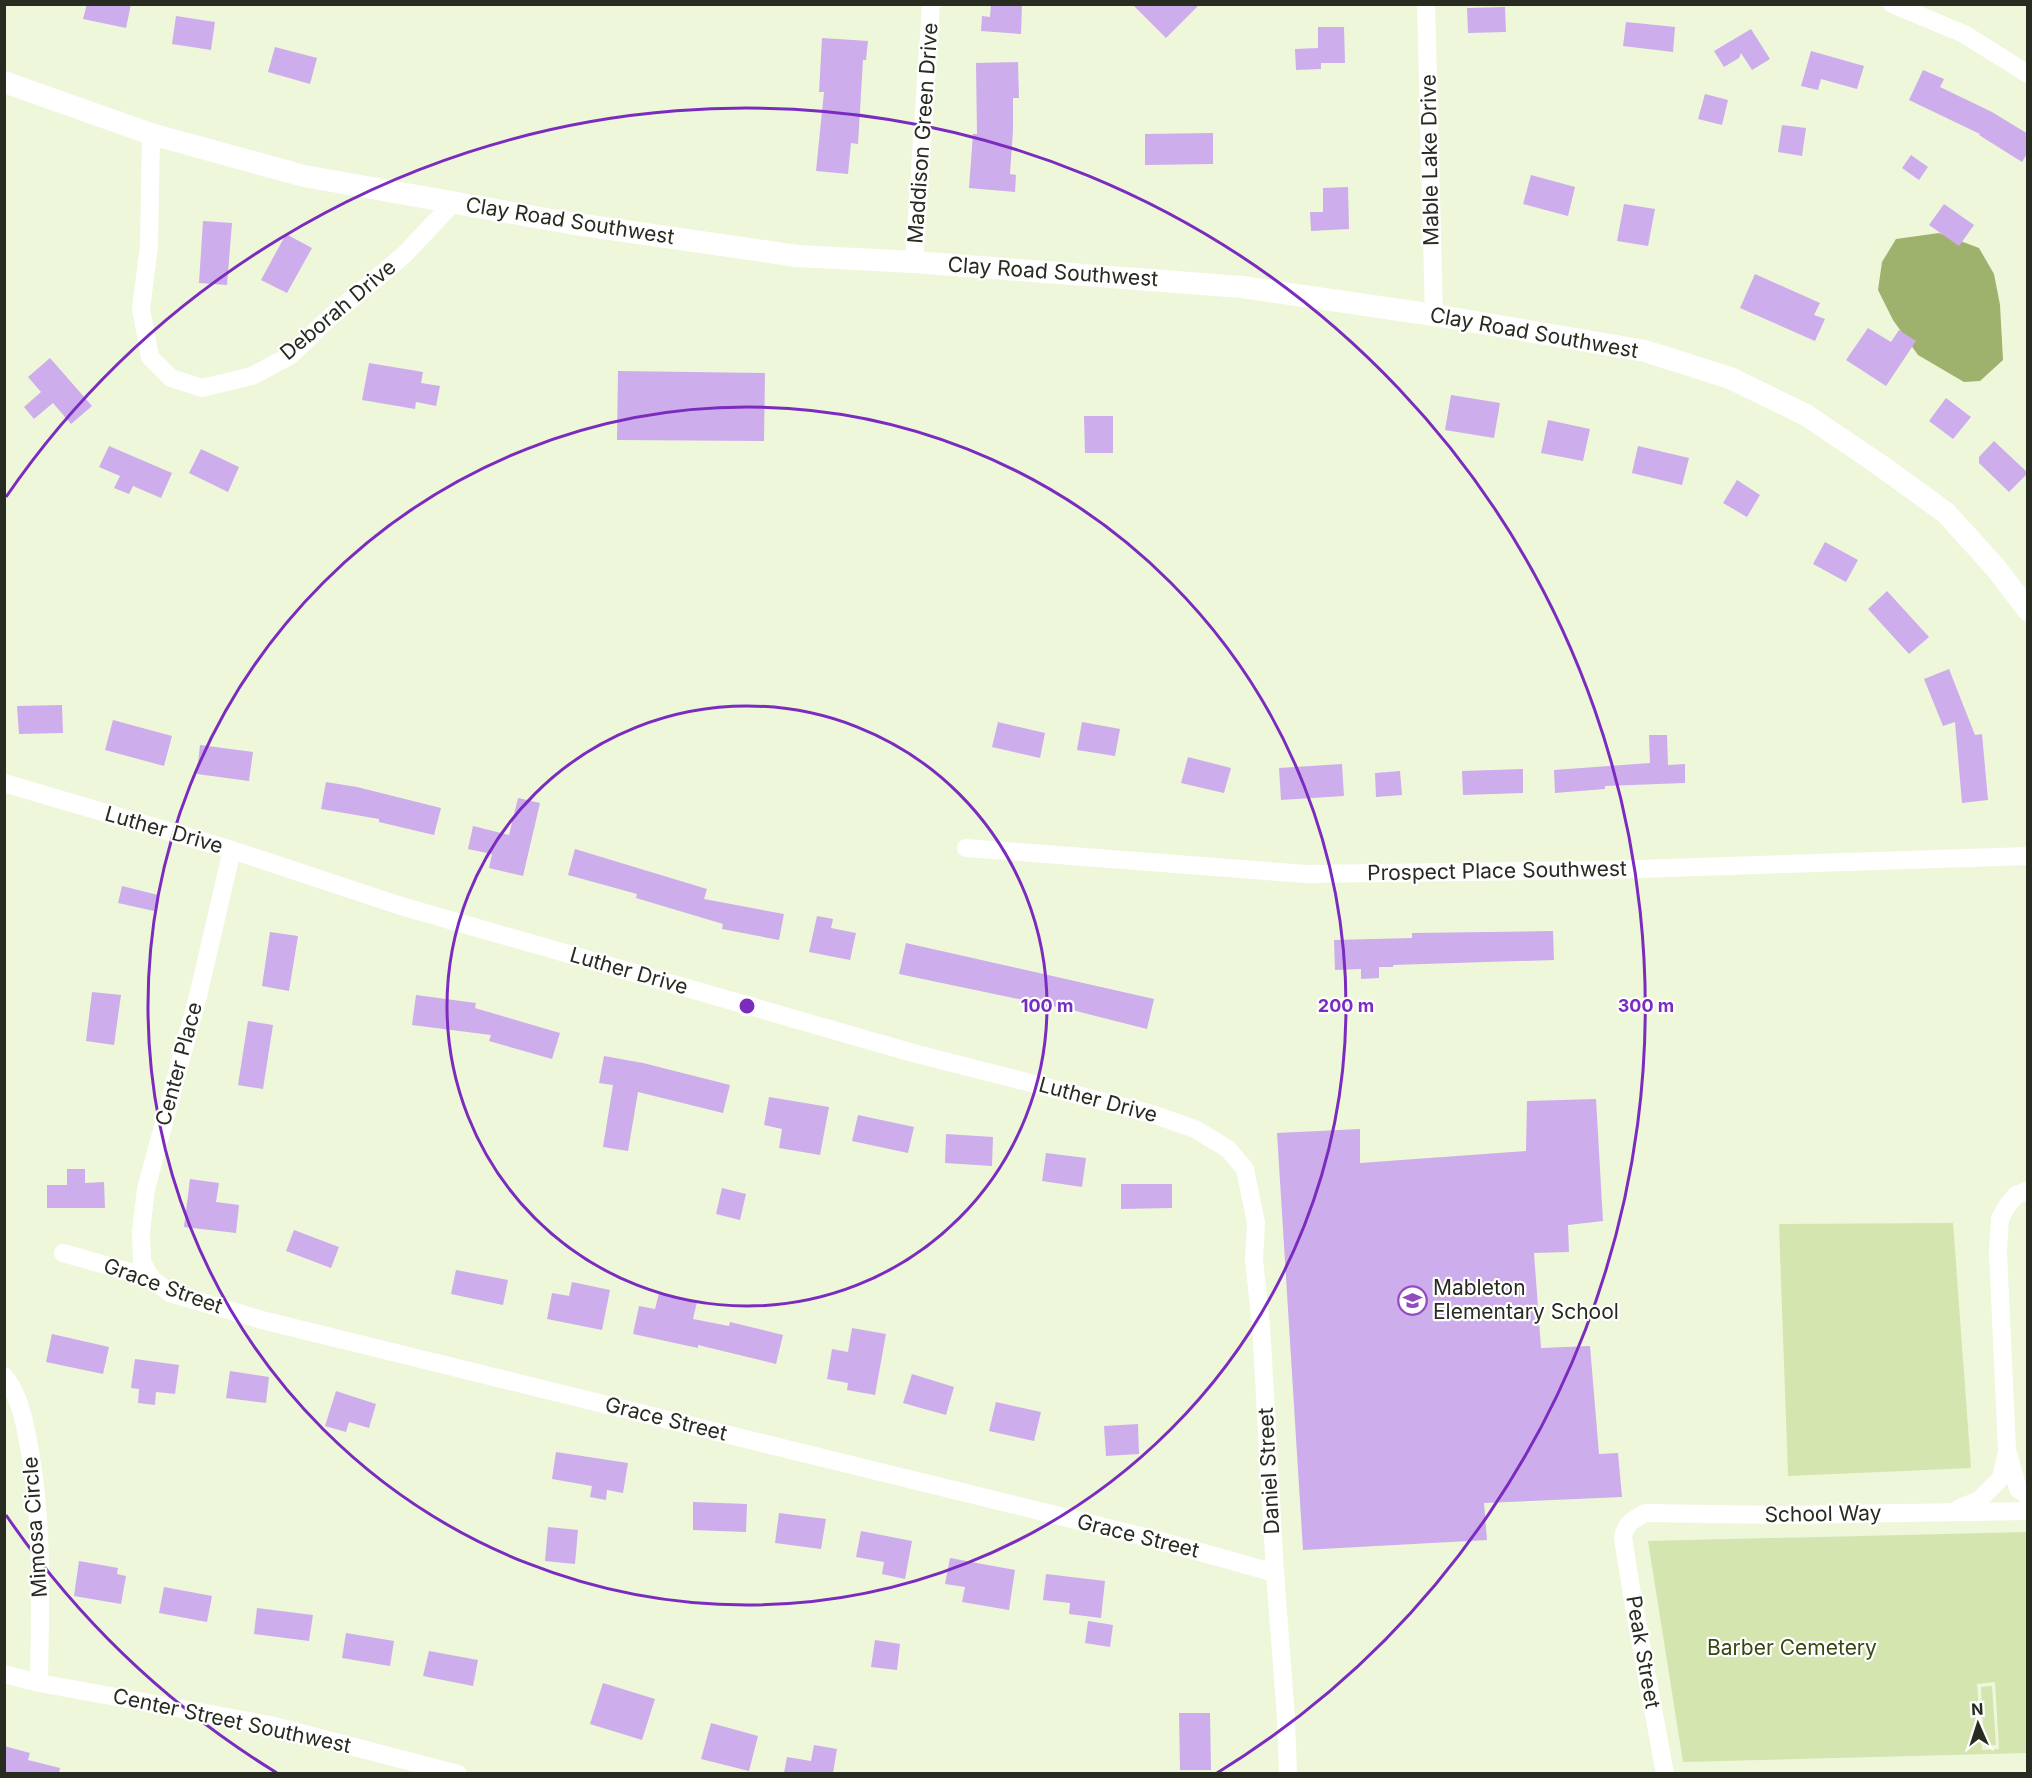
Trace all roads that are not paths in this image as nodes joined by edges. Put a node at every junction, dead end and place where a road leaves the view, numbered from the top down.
1 (931, 4) edge
2 (1426, 4) edge
3 (1892, 4) edge
4 (2028, 74) edge
5 (4, 82) edge
6 (151, 135) junction
7 (454, 202) junction
8 (914, 262) junction
9 (1434, 315) junction
10 (2028, 610) edge
11 (4, 783) edge
12 (966, 848) dead end
13 (232, 850) junction
14 (2028, 856) edge
15 (1245, 1169) joint
16 (2028, 1190) edge
17 (63, 1253) dead end
18 (151, 1278) junction
19 (4, 1376) edge
20 (2007, 1450) junction
21 (2028, 1496) edge
22 (2028, 1511) edge
23 (1952, 1512) junction
24 (1624, 1529) joint
25 (1275, 1573) junction
26 (4, 1674) edge
27 (39, 1683) junction
28 (458, 1773) edge
29 (1288, 1773) edge
30 (1665, 1773) edge

1 - 8 street, Maddison Green Drive
2 - 9 street, Mable Lake Drive
3 - 4 street
5 - 6 street, Clay Road Southwest
6 - 7 street, Clay Road Southwest
6 - 7 street, Deborah Drive
7 - 8 street, Clay Road Southwest
8 - 9 street, Clay Road Southwest
9 - 10 street, Clay Road Southwest
11 - 13 street, Luther Drive
12 - 14 street, Prospect Place Southwest
13 - 15 street, Luther Drive
13 - 18 street, Center Place
15 - 25 street, Daniel Street
16 - 20 street
17 - 18 street, Grace Street
18 - 25 street, Grace Street
19 - 27 street, Mimosa Circle
20 - 21 street
20 - 23 street
22 - 23 street, School Way
23 - 24 street, School Way
24 - 30 street, Peak Street
25 - 29 street, Daniel Street
26 - 27 street, Center Street Southwest
27 - 28 street, Center Street Southwest

